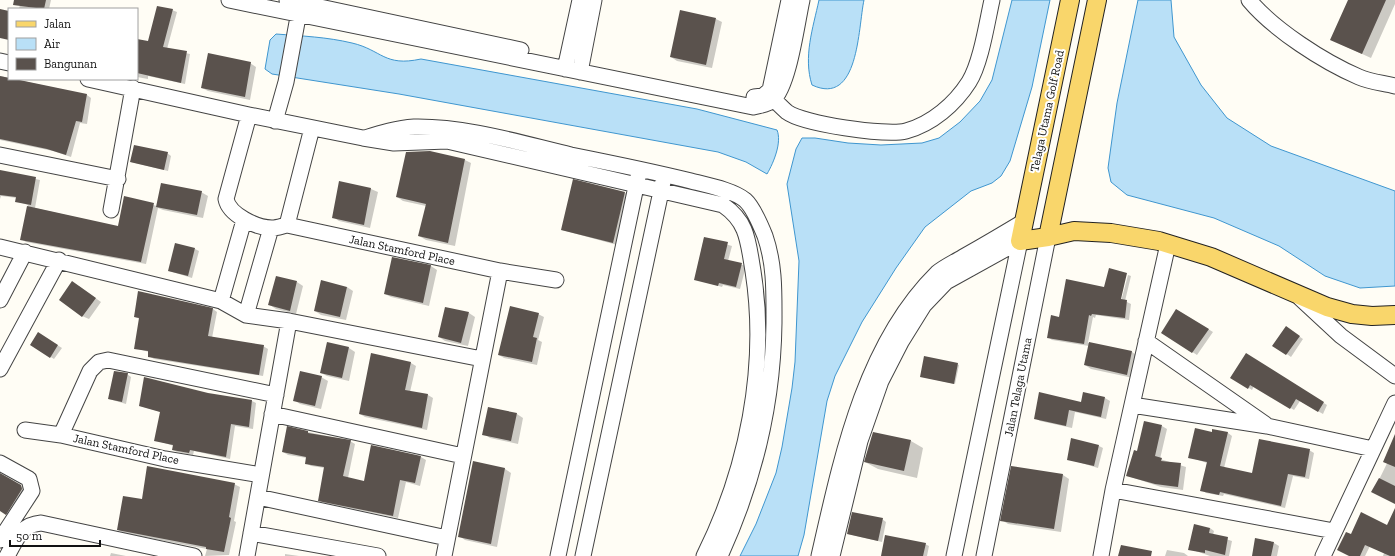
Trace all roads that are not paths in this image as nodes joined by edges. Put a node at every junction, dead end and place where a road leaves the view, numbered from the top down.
1 (229, 0) edge
2 (580, 0) edge
3 (594, 0) edge
4 (788, 0) edge
5 (802, 0) edge
6 (992, 0) edge
7 (1070, 0) edge
8 (1097, 0) edge
9 (1249, 0) edge
10 (296, 11) edge
11 (574, 66) junction
12 (93, 80) edge
13 (1395, 86) edge
14 (134, 88) junction
15 (770, 96) junction
16 (249, 115) junction
17 (275, 121) junction
18 (312, 128) junction
19 (363, 138) junction
20 (0, 155) edge
21 (639, 168) junction
22 (665, 175) junction
23 (118, 179) junction
24 (636, 186) junction
25 (661, 191) junction
26 (111, 210) dead end
27 (1051, 219) junction
28 (244, 220) junction
29 (1024, 222) junction
30 (287, 225) junction
31 (271, 228) junction
32 (1074, 231) junction
33 (1048, 237) junction
34 (1020, 241) junction
35 (1168, 244) junction
36 (0, 247) edge
37 (25, 252) junction
38 (59, 260) junction
39 (500, 271) junction
40 (556, 280) dead end
41 (1295, 294) junction
42 (0, 300) edge
43 (221, 301) junction
44 (1395, 315) edge
45 (246, 316) junction
46 (289, 321) junction
47 (1146, 341) junction
48 (482, 359) junction
49 (0, 369) edge
50 (1395, 376) edge
51 (276, 395) junction
52 (1395, 403) edge
53 (1132, 405) junction
54 (272, 414) junction
55 (1267, 426) junction
56 (25, 430) dead end
57 (61, 435) junction
58 (1373, 449) junction
59 (463, 456) junction
60 (0, 464) edge
61 (261, 476) junction
62 (1113, 490) junction
63 (258, 497) junction
64 (1334, 531) junction
65 (251, 533) junction
66 (447, 538) junction
67 (0, 540) edge
68 (7, 556) edge
69 (194, 556) edge
70 (247, 556) edge
71 (378, 556) edge
72 (444, 556) edge
73 (558, 556) edge
74 (583, 556) edge
75 (704, 556) edge
76 (720, 556) edge
77 (819, 556) edge
78 (832, 556) edge
79 (954, 556) edge
80 (984, 556) edge
81 (1101, 556) edge
82 (1323, 556) edge

1 - 10 street
2 - 11 street
3 - 11 street
4 - 15 street
5 - 15 street
6 - 15 street
7 - 29 main road, Telaga Utama Golf Road
8 - 27 main road
9 - 13 street
10 - 11 street
10 - 17 street
11 - 15 street
12 - 14 street
14 - 16 street
14 - 23 street
16 - 17 street
16 - 28 street
17 - 18 street
18 - 19 street
18 - 30 street
19 - 21 street
19 - 24 street
20 - 23 street
21 - 22 street
21 - 24 street
22 - 25 street
22 - 76 street
23 - 26 street
24 - 25 street
24 - 73 street
25 - 74 street
25 - 75 street
27 - 29 main road
27 - 32 main road
27 - 33 main road, Jalan Telaga Utama
28 - 31 street
28 - 43 street
29 - 34 main road
29 - 77 street
30 - 31 street
30 - 39 street, Jalan Stamford Place
31 - 45 street
32 - 33 main road
32 - 35 main road
33 - 34 main road
33 - 80 street, Jalan Telaga Utama
34 - 78 street
34 - 79 street
35 - 41 main road
35 - 47 street
36 - 37 street
37 - 38 street
37 - 42 street
38 - 43 street
38 - 49 street
39 - 40 street, Jalan Stamford Place
39 - 48 street
41 - 44 main road
41 - 50 street
43 - 45 street
45 - 46 street
46 - 48 street
46 - 51 street
47 - 53 street
47 - 55 street
48 - 59 street
51 - 54 street
51 - 57 street, Jalan Stamford Place
52 - 58 street
53 - 55 street
53 - 62 street
54 - 59 street
54 - 61 street
55 - 58 street
56 - 57 street
57 - 61 street, Jalan Stamford Place
58 - 64 street
59 - 66 street
60 - 67 street
61 - 63 street
62 - 64 street
62 - 81 street
63 - 65 street
63 - 66 street
64 - 82 street
65 - 70 street
65 - 71 street
66 - 72 street
68 - 69 street

